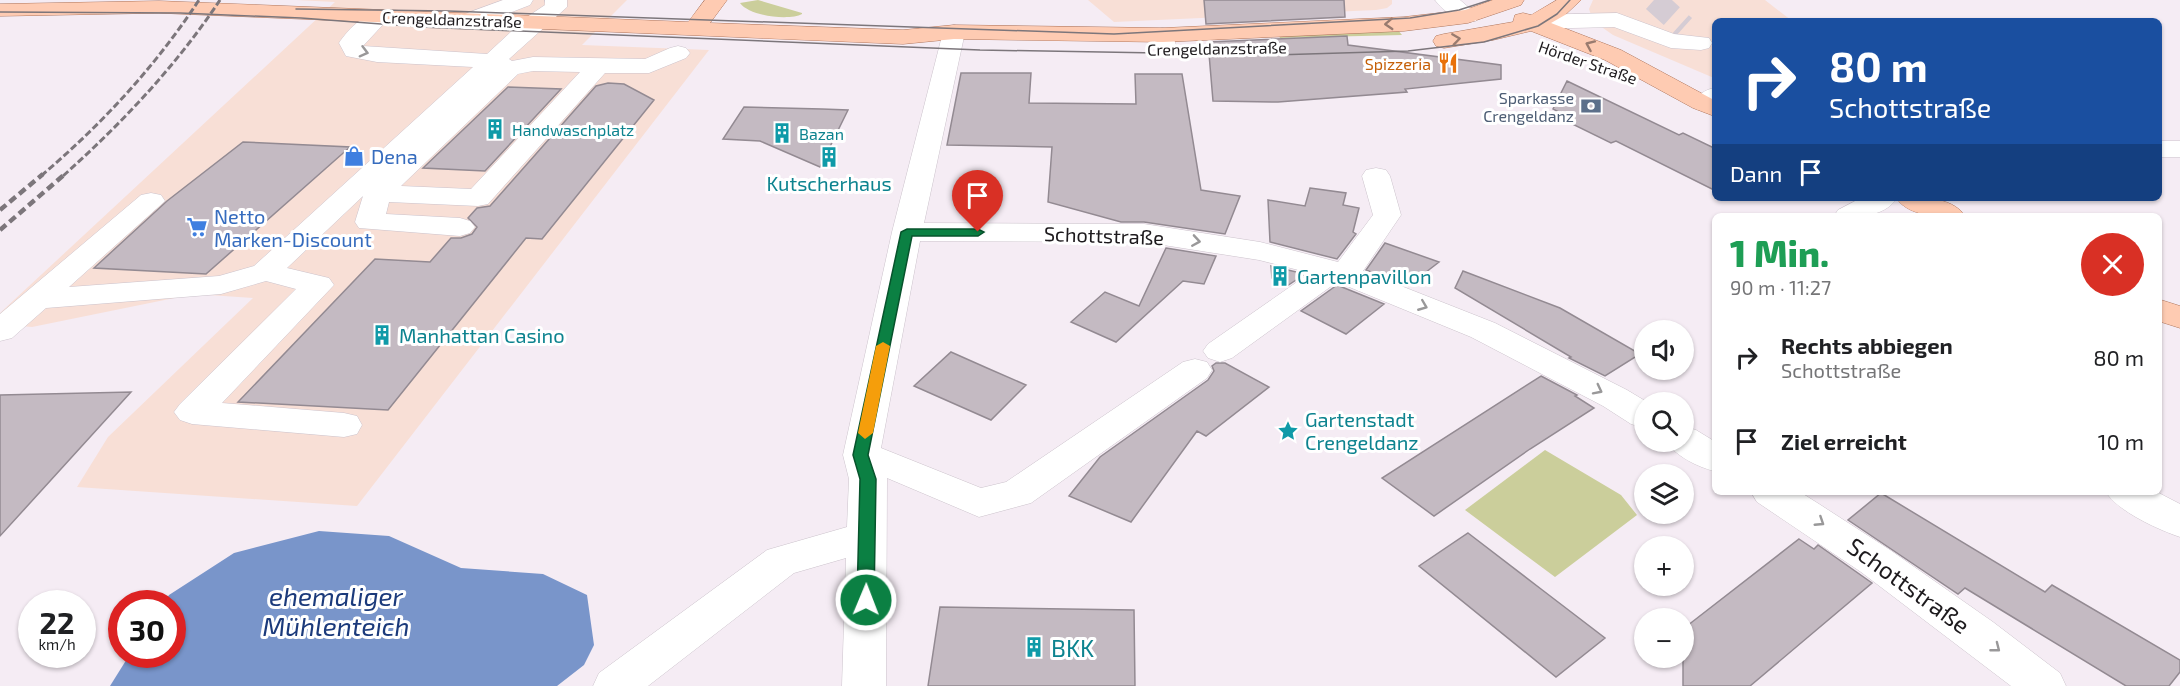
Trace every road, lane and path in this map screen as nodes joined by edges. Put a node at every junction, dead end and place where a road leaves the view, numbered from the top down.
1 (522, 0) edge
2 (556, 0) edge
3 (716, 0) edge
4 (1446, 0) edge
5 (1570, 0) edge
6 (665, 6) dead end
7 (1487, 6) edge
8 (0, 10) edge
9 (1616, 10) edge
10 (380, 16) junction
11 (470, 20) junction
12 (536, 22) junction
13 (1530, 22) junction
14 (649, 26) junction
15 (1684, 27) tunnel mouth
16 (694, 28) junction
17 (1498, 32) junction
18 (952, 39) junction
19 (1165, 42) junction
20 (1708, 50) edge
21 (678, 53) dead end
22 (501, 64) junction
23 (598, 66) junction
24 (1678, 92) junction
25 (1711, 103) edge
26 (2162, 149) edge
27 (2180, 149) edge
28 (1376, 176) dead end
29 (378, 193) junction
30 (151, 201) dead end
31 (1877, 201) edge
32 (1917, 201) edge
33 (1854, 213) edge
34 (1944, 213) edge
35 (460, 227) dead end
36 (907, 232) junction
37 (265, 272) junction
38 (1339, 272) junction
39 (37, 298) junction
40 (2162, 311) edge
41 (2180, 318) edge
42 (0, 331) edge
43 (1634, 410) edge
44 (344, 425) dead end
45 (1694, 446) edge
46 (861, 455) junction
47 (1712, 457) edge
48 (1775, 495) edge
49 (2130, 495) edge
50 (2180, 522) edge
51 (867, 537) junction
52 (864, 685) edge
53 (615, 686) edge
54 (2044, 686) edge

1 - 11 street
2 - 12 street
3 - 16 main road
4 - 7 street
5 - 13 main road, Crengeldanzstraße
6 - 14 main road
7 - 13 main road, Hörder Straße
7 - 17 main road, Hörder Straße
7 -> 19 main road, Crengeldanzstraße
8 - 10 main road, Crengeldanzstraße
9 - 13 street
9 - 20 street
10 - 11 main road, Crengeldanzstraße
10 -> 22 street
11 - 12 main road, Crengeldanzstraße
12 - 14 main road, Crengeldanzstraße
12 - 22 street
13 - 17 main road, Crengeldanzstraße
24 -> 13 main road, Hörder Straße
14 - 16 main road, Crengeldanzstraße
15 - 20 street
16 - 18 main road, Crengeldanzstraße
19 -> 17 main road, Crengeldanzstraße
17 - 24 main road, Hörder Straße
18 - 19 main road, Crengeldanzstraße
18 - 36 street
21 - 23 street
22 - 23 street
22 - 29 street
22 - 37 street
23 - 29 street
24 - 25 main road, Hörder Straße
26 - 27 street
28 - 38 street
29 - 35 street
30 - 39 street
31 - 33 street
32 - 34 main road
36 -> 38 street, Schottstraße
36 - 46 street
37 - 39 street
37 - 44 street
38 -> 43 street, Schottstraße
38 - 46 street
39 - 42 street
40 - 41 main road
45 - 47 street
46 - 51 street
48 -> 54 street, Schottstraße
49 - 50 street
51 - 52 street
51 - 53 street

